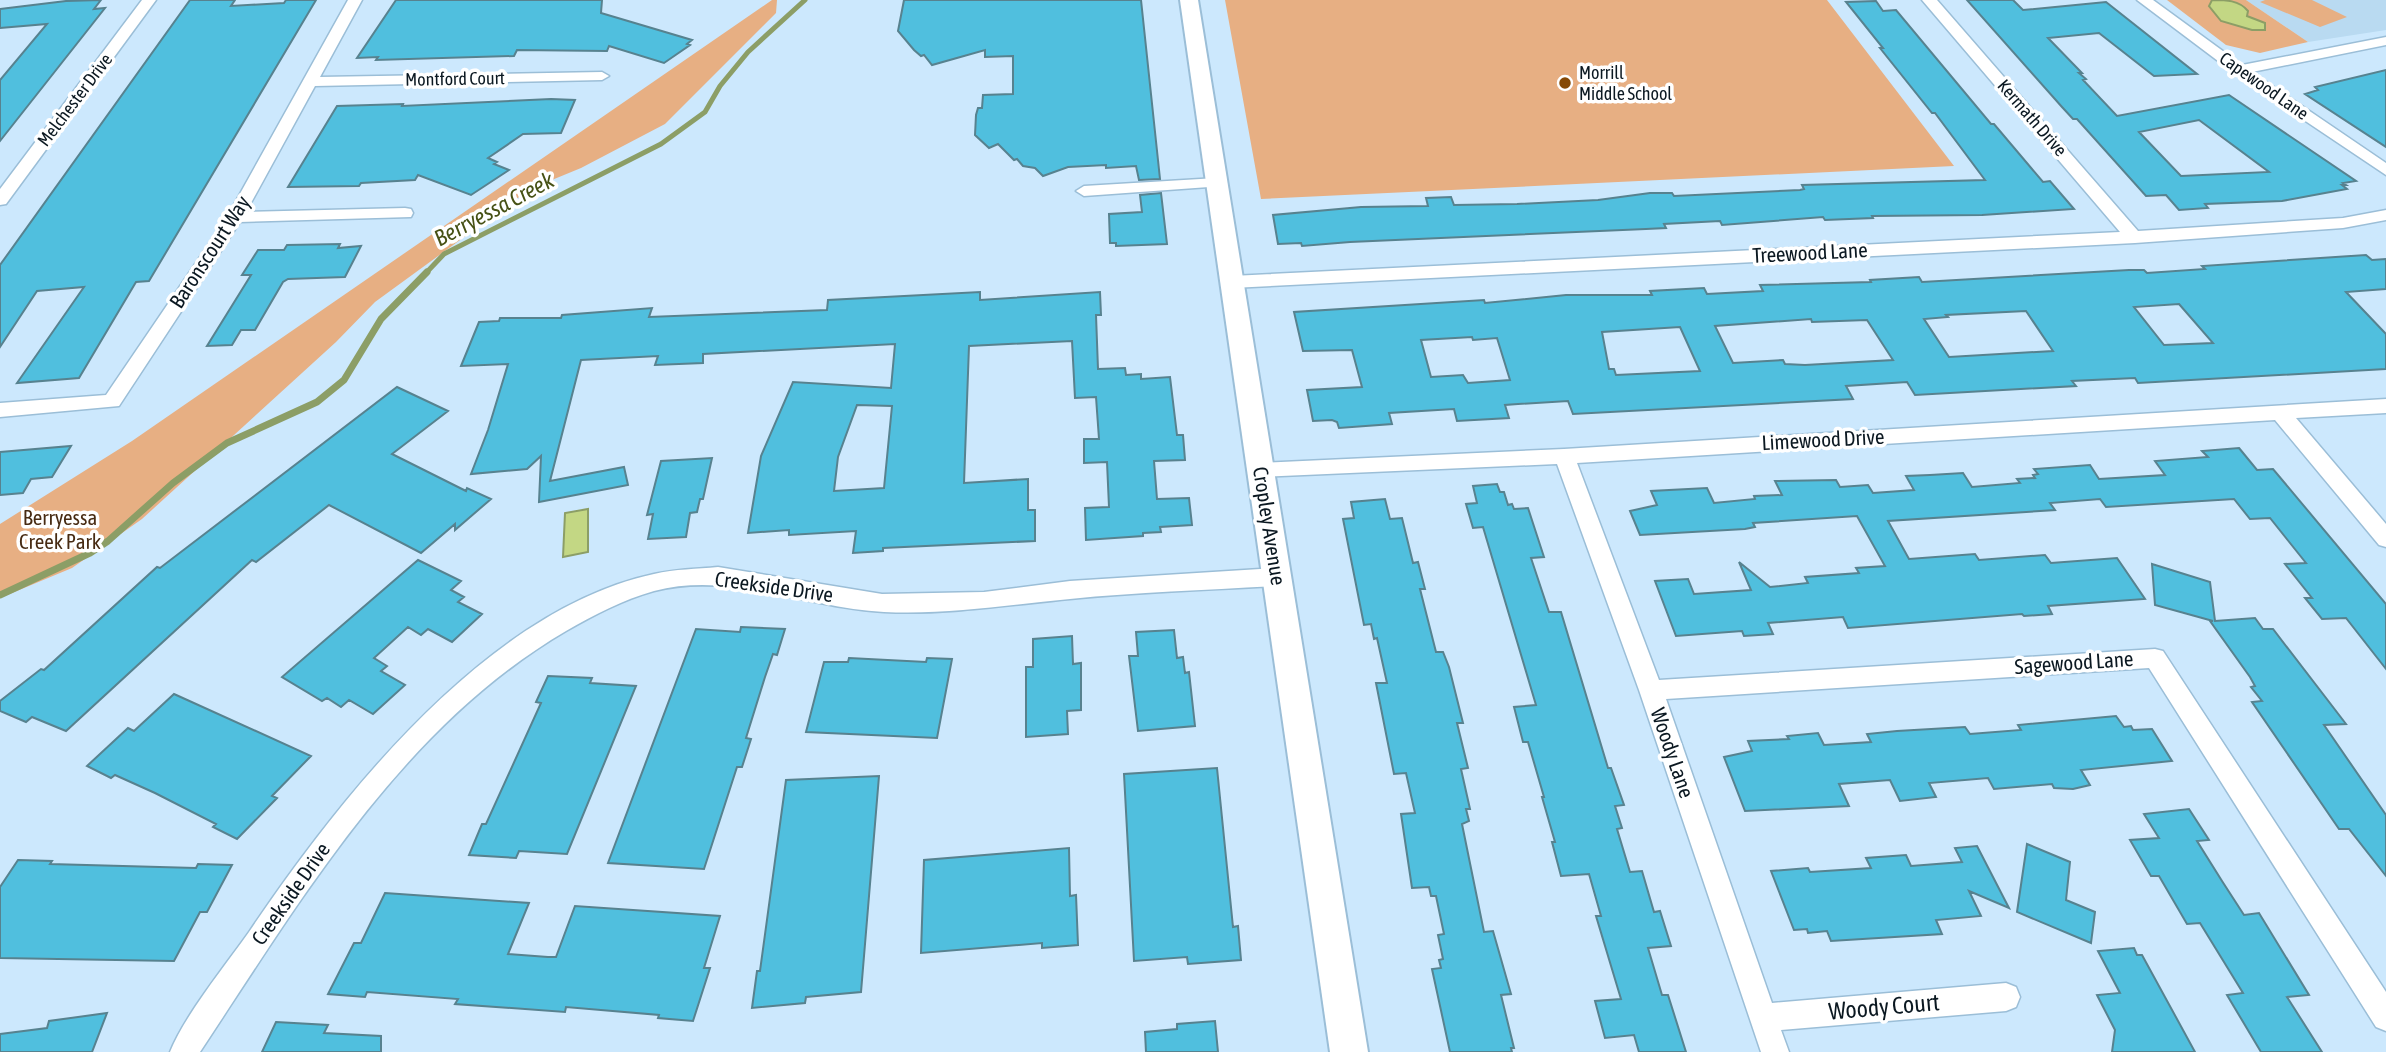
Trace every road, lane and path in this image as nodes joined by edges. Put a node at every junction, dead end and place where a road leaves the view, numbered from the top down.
1 (149, 0) edge
2 (355, 0) edge
3 (1189, 0) edge
4 (1929, 0) edge
5 (2144, 0) edge
6 (2386, 41) edge
7 (2239, 70) junction
8 (602, 76) dead end
9 (309, 82) junction
10 (2386, 170) edge
11 (1217, 183) junction
12 (1084, 191) dead end
13 (0, 200) edge
14 (405, 213) dead end
15 (2386, 215) edge
16 (235, 217) junction
17 (2135, 237) junction
18 (1232, 282) junction
19 (2386, 406) edge
20 (0, 410) edge
21 (2280, 412) junction
22 (1564, 456) junction
23 (1261, 470) junction
24 (2386, 539) edge
25 (1277, 577) junction
26 (1651, 690) junction
27 (2006, 997) dead end
28 (2386, 1017) edge
29 (1763, 1018) junction
30 (184, 1052) edge
31 (1349, 1052) edge
32 (1775, 1052) edge

1 - 13 street, Melchester Drive
2 - 9 street, Baronscourt Way
3 - 11 street, Cropley Avenue
4 - 17 street, Kermath Drive
5 - 7 street, Capewood Lane
6 - 7 street
7 - 10 street, Capewood Lane
8 - 9 street, Montford Court
9 - 16 street, Baronscourt Way
11 - 12 street
11 - 18 street, Cropley Avenue
14 - 16 street
15 - 17 street, Treewood Lane
16 - 20 street, Baronscourt Way
17 - 18 street, Treewood Lane
18 - 23 street, Cropley Avenue
19 - 21 street, Limewood Drive
21 - 22 street, Limewood Drive
21 - 24 street
22 - 23 street, Limewood Drive
22 - 26 street, Woody Lane
23 - 25 street, Cropley Avenue
25 - 30 street, Creekside Drive
25 - 31 street, Cropley Avenue
26 - 28 street, Sagewood Lane
26 - 29 street, Woody Lane
27 - 29 street, Woody Court
29 - 32 street, Woody Lane

